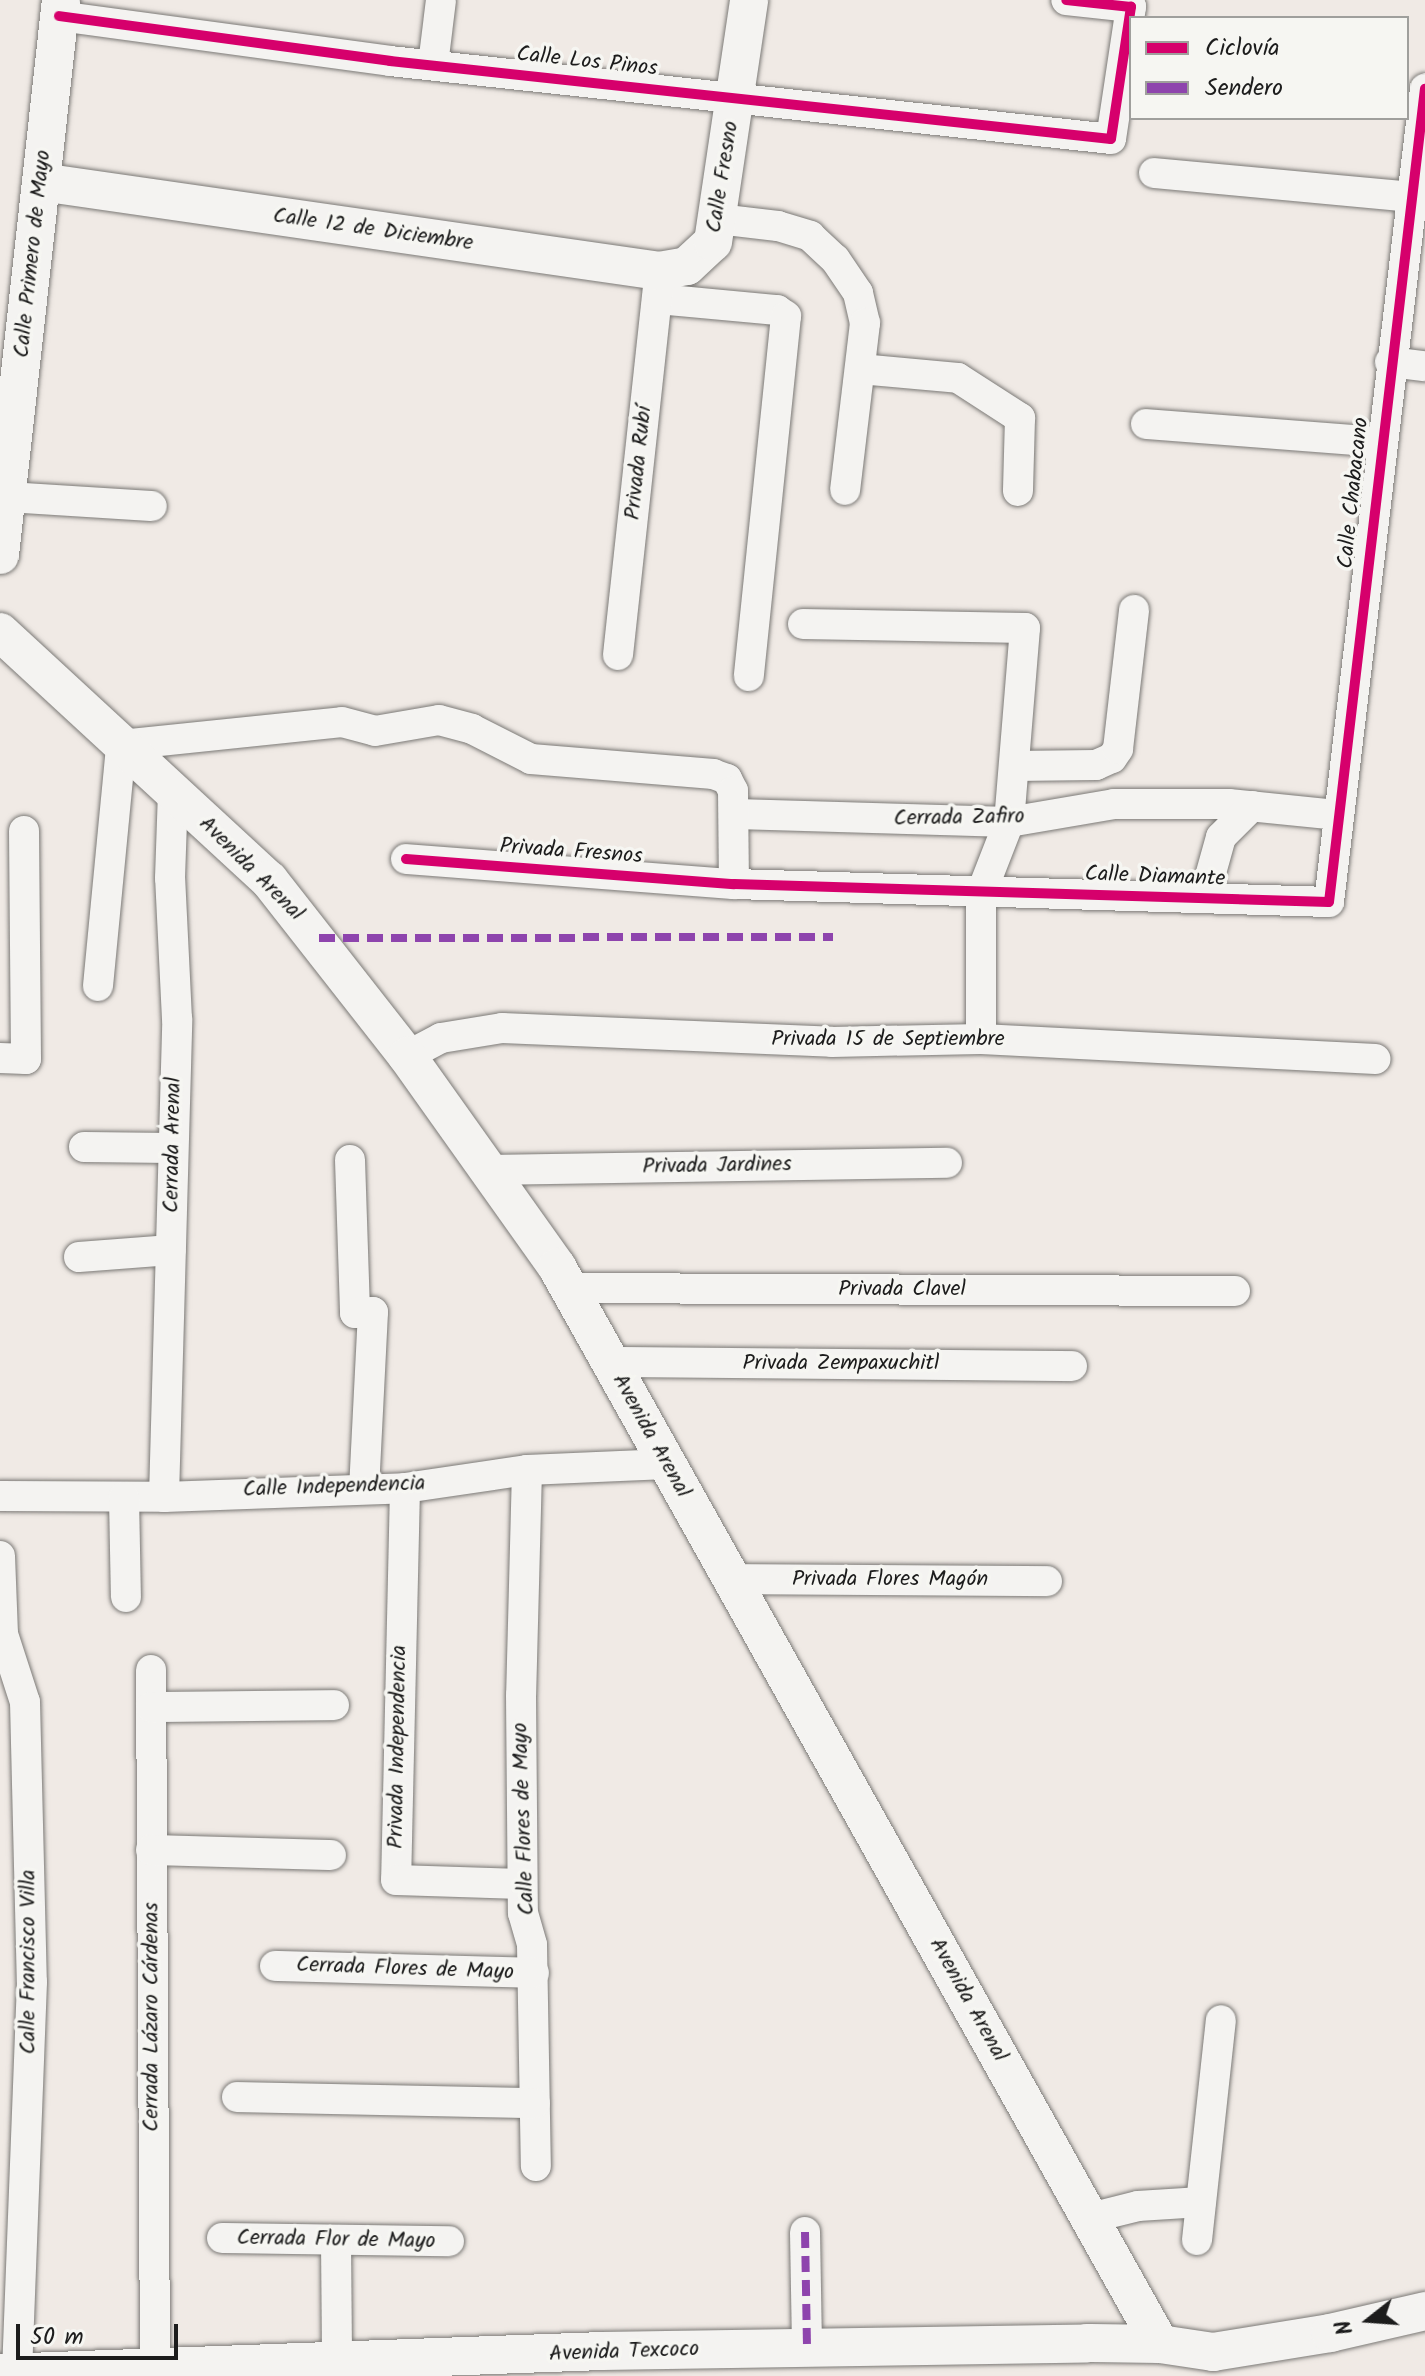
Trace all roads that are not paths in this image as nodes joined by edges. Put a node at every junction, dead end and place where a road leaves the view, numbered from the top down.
1 (441, 0) edge
2 (749, 0) edge
3 (1066, 0) edge
4 (60, 8) edge
5 (1130, 16) edge
6 (1128, 57) edge
7 (433, 65) junction
8 (1420, 95) edge
9 (736, 99) junction
10 (1154, 173) dead end
11 (41, 182) junction
12 (1415, 212) edge
13 (718, 219) junction
14 (703, 256) joint
15 (659, 285) junction
16 (1390, 362) junction
17 (1425, 366) edge
18 (860, 369) junction
19 (1146, 424) dead end
20 (1379, 442) junction
21 (845, 490) dead end
22 (1018, 491) dead end
23 (7, 497) junction
24 (152, 506) dead end
25 (0, 555) edge
26 (1134, 610) dead end
27 (803, 624) dead end
28 (0, 632) edge
29 (618, 655) dead end
30 (749, 676) dead end
31 (121, 745) junction
32 (1014, 766) junction
33 (173, 793) junction
34 (1241, 805) junction
35 (736, 814) junction
36 (1338, 815) junction
37 (1009, 822) junction
38 (24, 831) dead end
39 (406, 859) dead end
40 (734, 884) junction
41 (981, 894) junction
42 (1204, 898) junction
43 (1329, 902) joint
44 (98, 986) dead end
45 (981, 1039) junction
46 (407, 1056) junction
47 (0, 1058) edge
48 (1375, 1059) dead end
49 (84, 1147) dead end
50 (172, 1148) junction
51 (350, 1160) dead end
52 (947, 1163) dead end
53 (487, 1170) junction
54 (171, 1250) junction
55 (79, 1257) dead end
56 (568, 1288) junction
57 (1235, 1291) dead end
58 (610, 1362) junction
59 (1072, 1366) dead end
60 (667, 1464) junction
61 (527, 1470) junction
62 (364, 1488) junction
63 (405, 1488) junction
64 (0, 1496) edge
65 (124, 1497) junction
66 (164, 1497) junction
67 (0, 1556) edge
68 (732, 1579) junction
69 (1047, 1581) dead end
70 (126, 1597) dead end
71 (151, 1670) dead end
72 (334, 1705) dead end
73 (151, 1707) junction
74 (151, 1850) junction
75 (331, 1855) dead end
76 (522, 1884) junction
77 (275, 1966) dead end
78 (534, 1973) junction
79 (1221, 2020) dead end
80 (237, 2097) dead end
81 (535, 2103) junction
82 (536, 2166) dead end
83 (1201, 2202) junction
84 (1090, 2218) junction
85 (805, 2232) dead end
86 (222, 2238) dead end
87 (336, 2240) junction
88 (1197, 2240) dead end
89 (449, 2241) dead end
90 (1425, 2311) edge
91 (1160, 2344) junction
92 (807, 2348) junction
93 (337, 2358) junction
94 (1245, 2362) edge
95 (155, 2365) junction
96 (547, 2366) edge
97 (238, 2368) edge
98 (8, 2372) edge

1 - 7 street
2 - 9 main road, Calle Fresno
3 - 5 street
4 - 7 street, Calle Los Pinos
4 - 11 main road, Calle Primero de Mayo
6 - 9 street, Calle Los Pinos
7 - 9 street, Calle Los Pinos
8 - 12 street, Calle Chabacano
9 - 13 main road, Calle Fresno
10 - 12 street
11 - 15 main road, Calle 12 de Diciembre
11 - 23 main road, Calle Primero de Mayo
12 - 16 street, Calle Chabacano
13 - 14 main road, Calle Fresno
13 - 18 street
14 - 15 main road, Calle 12 de Diciembre
15 - 29 street, Privada Rubí
15 - 30 street, Calle 12 de Diciembre
16 - 17 street
16 - 20 street, Calle Chabacano
18 - 21 street
18 - 22 street
19 - 20 street
20 - 36 street, Calle Chabacano
23 - 24 street
23 - 25 main road, Calle Primero de Mayo
26 - 32 street
27 - 32 street
28 - 31 main road, Avenida Arenal
31 - 33 main road, Avenida Arenal
31 - 35 street
31 - 44 street
32 - 37 street
33 - 46 main road, Avenida Arenal
33 - 50 street, Cerrada Arenal
34 - 36 street, Cerrada Zafiro
34 - 37 street, Cerrada Zafiro
34 - 42 street
35 - 37 street, Cerrada Zafiro
35 - 40 street
36 - 43 street, Calle Chabacano
37 - 41 street
38 - 47 street
39 - 40 street, Privada Fresnos
40 - 41 street, Privada Fresnos
41 - 42 street, Calle Diamante
41 - 45 street
42 - 43 street, Calle Diamante
45 - 46 street, Privada 15 de Septiembre
45 - 48 street, Privada 15 de Septiembre
46 - 53 main road, Avenida Arenal
49 - 50 street
50 - 54 street, Cerrada Arenal
51 - 62 street
52 - 53 street, Privada Jardines
53 - 56 main road, Avenida Arenal
54 - 55 street
54 - 66 street, Cerrada Arenal
56 - 57 street, Privada Clavel
56 - 58 main road, Avenida Arenal
58 - 59 street, Privada Zempaxuchitl
58 - 60 main road, Avenida Arenal
60 - 61 street, Calle Independencia
60 - 68 main road, Avenida Arenal
61 - 63 street, Calle Independencia
61 - 76 street, Calle Flores de Mayo
62 - 63 street, Calle Independencia
62 - 66 street, Calle Independencia
63 - 76 street, Privada Independencia
64 - 65 street, Calle Independencia
65 - 66 street, Calle Independencia
65 - 70 street
67 - 98 street, Calle Francisco Villa
68 - 69 street, Privada Flores Magón
68 - 84 main road, Avenida Arenal
71 - 73 street, Cerrada Lázaro Cárdenas
72 - 73 street
73 - 74 street, Cerrada Lázaro Cárdenas
74 - 75 street
74 - 95 street, Cerrada Lázaro Cárdenas
76 - 78 street, Calle Flores de Mayo
77 - 78 street, Cerrada Flores de Mayo
78 - 81 street, Calle Flores de Mayo
79 - 83 street
80 - 81 street
81 - 82 street, Calle Flores de Mayo
83 - 84 street
83 - 88 street
84 - 91 main road, Avenida Arenal
85 - 92 street
86 - 87 street, Cerrada Flor de Mayo
87 - 89 street, Cerrada Flor de Mayo
87 - 93 street
90 - 94 main road, Avenida Texcoco
91 - 92 main road, Avenida Texcoco
91 - 94 main road, Avenida Texcoco
92 - 96 main road, Avenida Texcoco
93 - 96 main road, Avenida Texcoco
93 - 97 main road, Avenida Texcoco
95 - 97 main road, Avenida Texcoco
95 - 98 main road, Avenida Texcoco

